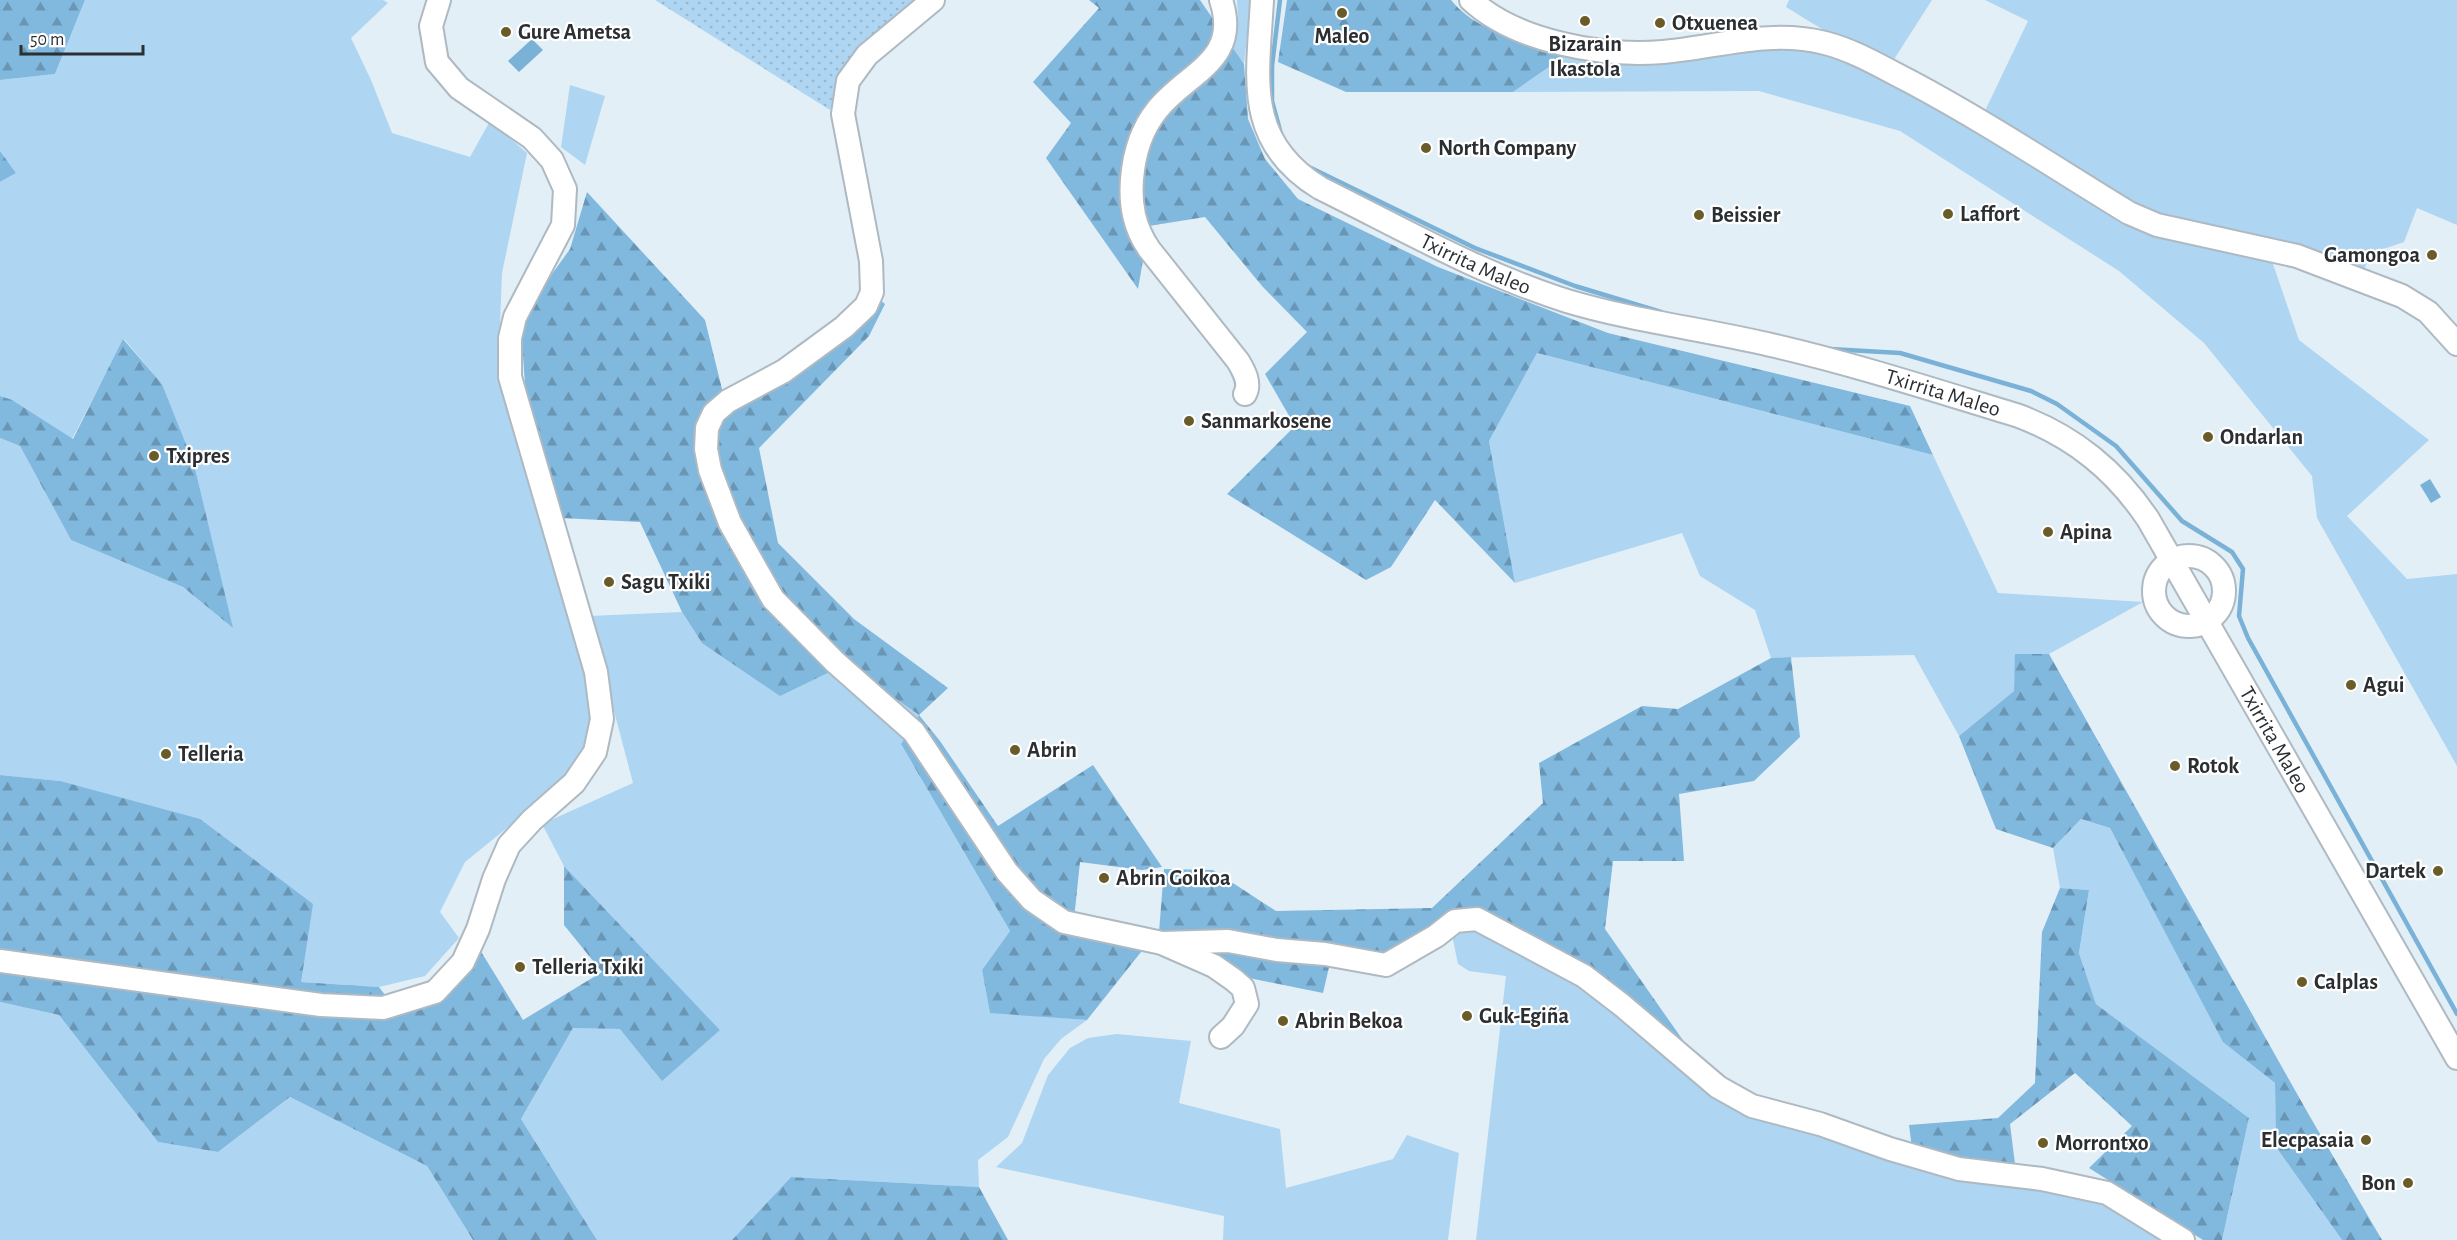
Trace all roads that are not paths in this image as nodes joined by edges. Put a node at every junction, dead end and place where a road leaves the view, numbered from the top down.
1 (439, 0) edge
2 (933, 0) edge
3 (1221, 0) edge
4 (1262, 0) edge
5 (1471, 0) edge
6 (2457, 344) edge
7 (1245, 394) dead end
8 (2172, 561) junction
9 (2206, 621) junction
10 (1162, 943) junction
11 (0, 961) edge
12 (1221, 1037) dead end
13 (2457, 1058) edge
14 (2183, 1240) edge

1 - 11 street
2 - 10 street
3 - 7 street
4 - 8 street, Txirrita Maleo
5 - 6 street
8 - 9 street, Txirrita Maleo
8 - 9 street
8 - 9 street
9 - 13 street, Txirrita Maleo
10 - 12 street
10 - 14 street

